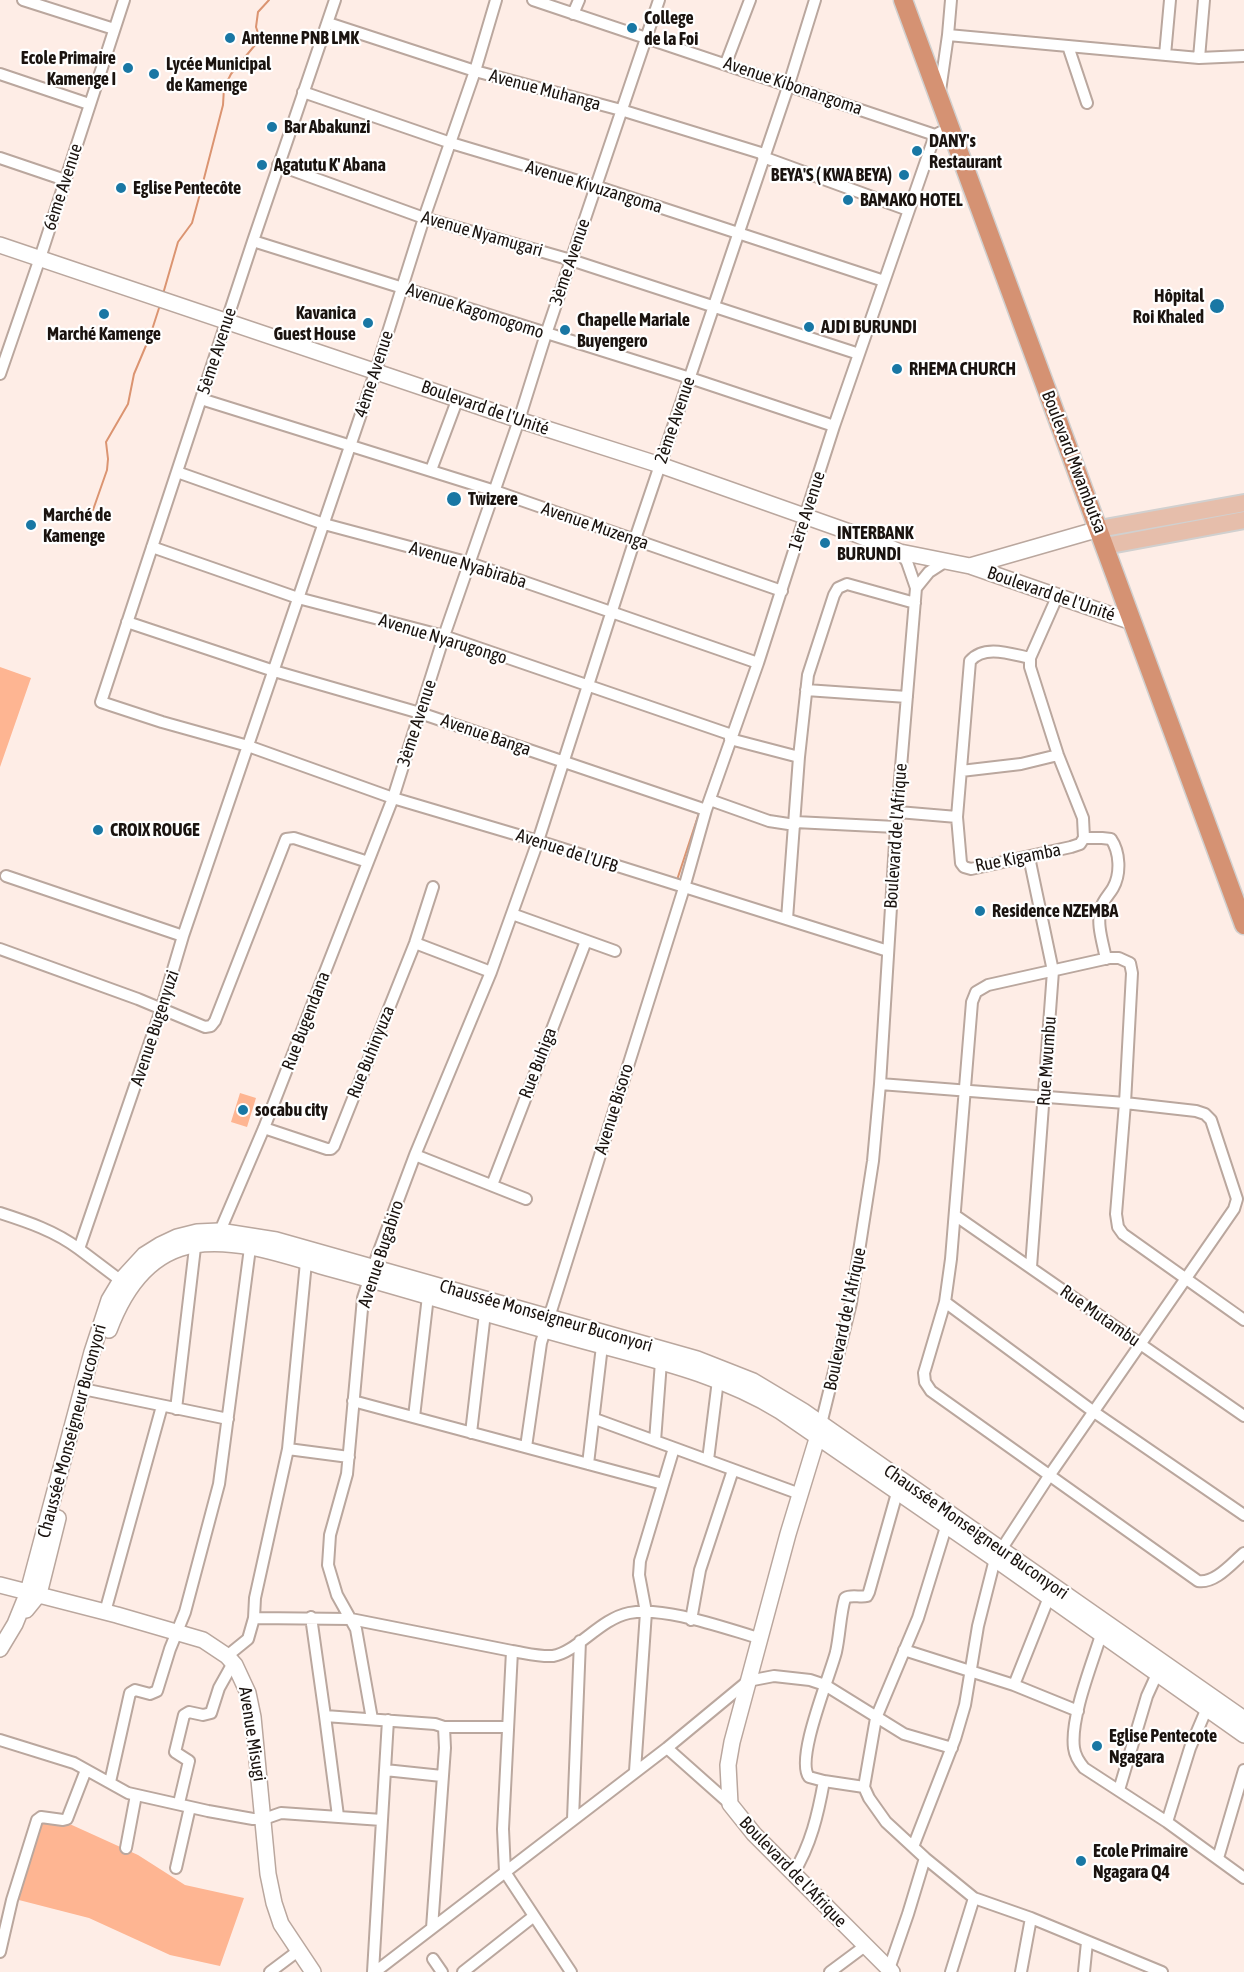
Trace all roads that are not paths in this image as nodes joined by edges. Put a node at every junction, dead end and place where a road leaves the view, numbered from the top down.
1 (23, 0) edge
2 (124, 0) edge
3 (335, 0) edge
4 (496, 0) edge
5 (533, 0) edge
6 (579, 0) edge
7 (659, 0) edge
8 (750, 0) edge
9 (815, 0) edge
10 (903, 0) edge
11 (951, 0) edge
12 (1170, 0) edge
13 (1204, 0) edge
14 (573, 14) junction
15 (328, 23) junction
16 (114, 30) junction
17 (948, 35) junction
18 (646, 38) junction
19 (1068, 46) junction
20 (1165, 55) junction
21 (1244, 56) edge
22 (1199, 58) junction
23 (726, 63) junction
24 (475, 71) junction
25 (0, 74) edge
26 (789, 84) junction
27 (303, 92) junction
28 (939, 98) junction
29 (1087, 103) dead end
30 (89, 104) junction
31 (621, 110) junction
32 (942, 131) junction
33 (451, 143) junction
34 (764, 156) junction
35 (0, 158) edge
36 (278, 165) junction
37 (65, 180) junction
38 (596, 186) junction
39 (908, 210) junction
40 (424, 218) junction
41 (738, 233) junction
42 (253, 241) junction
43 (0, 245) edge
44 (40, 258) junction
45 (571, 260) junction
46 (884, 281) junction
47 (402, 288) junction
48 (713, 306) junction
49 (227, 321) junction
50 (0, 334) edge
51 (546, 334) junction
52 (12, 338) junction
53 (859, 354) junction
54 (376, 370) junction
55 (0, 374) edge
56 (690, 378) junction
57 (458, 398) junction
58 (201, 399) junction
59 (519, 420) junction
60 (834, 426) junction
61 (350, 445) junction
62 (660, 465) junction
63 (431, 470) junction
64 (177, 472) junction
65 (495, 491) junction
66 (1244, 503) edge
67 (804, 517) junction
68 (1244, 520) edge
69 (324, 524) junction
70 (1099, 529) junction
71 (635, 539) junction
72 (1106, 546) junction
73 (152, 547) junction
74 (900, 552) junction
75 (946, 561) junction
76 (470, 563) junction
77 (970, 566) junction
78 (916, 588) junction
79 (782, 591) junction
80 (1057, 597) junction
81 (298, 598) junction
82 (915, 603) junction
83 (612, 612) junction
84 (127, 622) junction
85 (1132, 622) junction
86 (444, 636) junction
87 (1030, 658) junction
88 (758, 663) junction
89 (274, 670) junction
90 (588, 686) junction
91 (806, 690) junction
92 (907, 697) junction
93 (101, 702) joint
94 (420, 713) junction
95 (731, 737) junction
96 (248, 746) junction
97 (1058, 755) junction
98 (799, 757) junction
99 (563, 761) junction
100 (961, 771) junction
101 (393, 798) junction
102 (708, 805) junction
103 (898, 812) junction
104 (957, 817) junction
105 (795, 824) junction
106 (896, 827) junction
107 (1084, 838) junction
108 (538, 841) junction
109 (1029, 856) junction
110 (368, 861) junction
111 (6, 876) dead end
112 (433, 888) dead end
113 (684, 888) junction
114 (512, 914) junction
115 (787, 919) junction
116 (1244, 925) edge
117 (183, 936) junction
118 (586, 941) junction
119 (415, 943) junction
120 (0, 949) edge
121 (615, 951) dead end
122 (888, 951) junction
123 (1106, 959) junction
124 (1053, 971) junction
125 (491, 972) junction
126 (161, 1010) junction
127 (880, 1084) junction
128 (966, 1090) junction
129 (1044, 1096) junction
130 (1125, 1103) junction
131 (264, 1128) junction
132 (415, 1155) junction
133 (492, 1185) junction
134 (526, 1199) dead end
135 (0, 1213) edge
136 (956, 1216) junction
137 (217, 1237) junction
138 (196, 1238) junction
139 (250, 1248) junction
140 (79, 1249) junction
141 (306, 1262) junction
142 (1030, 1268) junction
143 (371, 1273) junction
144 (1186, 1278) junction
145 (125, 1284) junction
146 (428, 1296) junction
147 (945, 1302) junction
148 (485, 1313) junction
149 (1244, 1320) edge
150 (547, 1324) junction
151 (1140, 1345) junction
152 (602, 1346) junction
153 (661, 1362) junction
154 (718, 1380) junction
155 (87, 1389) junction
156 (353, 1401) junction
157 (162, 1406) junction
158 (176, 1409) junction
159 (1094, 1412) junction
160 (1244, 1416) edge
161 (414, 1417) junction
162 (228, 1419) junction
163 (595, 1419) junction
164 (819, 1430) junction
165 (471, 1433) junction
166 (655, 1441) junction
167 (526, 1447) junction
168 (674, 1448) junction
169 (288, 1449) junction
170 (349, 1457) junction
171 (708, 1460) junction
172 (588, 1464) junction
173 (733, 1470) junction
174 (1050, 1476) junction
175 (663, 1484) junction
176 (897, 1493) junction
177 (800, 1494) junction
178 (1244, 1515) edge
179 (946, 1527) junction
180 (1244, 1553) edge
181 (997, 1555) junction
182 (0, 1585) edge
183 (33, 1593) junction
184 (1049, 1597) junction
185 (105, 1612) junction
186 (646, 1612) junction
187 (310, 1617) junction
188 (254, 1618) junction
189 (351, 1619) junction
190 (691, 1620) junction
191 (177, 1633) junction
192 (1101, 1635) junction
193 (759, 1638) junction
194 (580, 1641) junction
195 (0, 1649) edge
196 (904, 1650) junction
197 (512, 1651) junction
198 (230, 1659) junction
199 (972, 1672) junction
200 (1157, 1674) junction
201 (748, 1681) junction
202 (825, 1685) junction
203 (1014, 1685) junction
204 (1207, 1708) junction
205 (1078, 1711) junction
206 (325, 1716) junction
207 (876, 1718) junction
208 (372, 1719) junction
209 (1244, 1719) edge
210 (388, 1720) junction
211 (444, 1727) junction
212 (508, 1727) junction
213 (1244, 1735) edge
214 (0, 1740) edge
215 (667, 1748) junction
216 (952, 1748) junction
217 (86, 1770) junction
218 (385, 1770) junction
219 (1244, 1770) edge
220 (635, 1772) junction
221 (442, 1776) junction
222 (824, 1781) junction
223 (110, 1782) junction
224 (864, 1787) junction
225 (1119, 1790) junction
226 (136, 1795) junction
227 (179, 1803) junction
228 (730, 1804) junction
229 (190, 1807) junction
230 (338, 1816) junction
231 (264, 1819) junction
232 (573, 1819) junction
233 (382, 1820) junction
234 (1167, 1822) junction
235 (913, 1847) junction
236 (126, 1848) dead end
237 (925, 1858) junction
238 (1218, 1858) junction
239 (176, 1868) dead end
240 (505, 1872) junction
241 (793, 1874) junction
242 (1244, 1878) edge
243 (974, 1898) junction
244 (534, 1916) junction
245 (1031, 1918) junction
246 (432, 1928) junction
247 (1087, 1942) junction
248 (865, 1946) junction
249 (298, 1951) junction
250 (0, 1952) edge
251 (433, 1959) dead end
252 (1142, 1969) edge
253 (890, 1971) edge
254 (270, 1972) edge
255 (313, 1972) edge
256 (374, 1972) edge
257 (442, 1972) edge
258 (463, 1972) edge
259 (571, 1972) edge
260 (830, 1972) edge
261 (951, 1972) edge
262 (1021, 1972) edge
263 (1084, 1972) edge
264 (1162, 1972) edge

1 - 16 street
2 - 16 street, 6ème Avenue
3 - 15 street, 5ème Avenue
4 - 24 street, 4ème Avenue
5 - 14 street, Avenue Kibonangoma
6 - 14 street
7 - 18 street, 3ème Avenue
8 - 23 street
9 - 26 street, 2ème Avenue
10 - 28 highway, Boulevard Mwambutsa
11 - 17 street
12 - 20 street
13 - 22 street
14 - 18 street, Avenue Kibonangoma
15 - 24 street, Avenue Muhanga
15 - 27 street, 5ème Avenue
16 - 30 street, 6ème Avenue
17 - 19 street
17 - 28 street
18 - 23 street, Avenue Kibonangoma
18 - 31 street, 3ème Avenue
19 - 20 street
19 - 29 street
20 - 22 street
21 - 22 street
23 - 26 street, Avenue Kibonangoma
24 - 31 street, Avenue Muhanga
24 - 33 street, 4ème Avenue
25 - 30 street
26 - 32 street, Avenue Kibonangoma
26 - 34 street, 2ème Avenue
27 - 33 street, Avenue Kivuzangoma
27 - 36 street, 5ème Avenue
28 - 32 highway, Boulevard Mwambutsa
30 - 37 street, 6ème Avenue
31 - 34 street, Avenue Muhanga
31 - 38 street, 3ème Avenue
32 - 39 street, 1ère Avenue
32 - 70 highway, Boulevard Mwambutsa
33 - 38 street, Avenue Kivuzangoma
33 - 40 street, 4ème Avenue
34 - 39 street, Avenue Muhanga
34 - 41 street, 2ème Avenue
35 - 37 street
36 - 40 street, Avenue Nyamugari
36 - 42 street, 5ème Avenue
37 - 44 street, 6ème Avenue
38 - 41 street, Avenue Kivuzangoma
38 - 45 street, 3ème Avenue
39 - 46 street, 1ère Avenue
40 - 45 street, Avenue Nyamugari
40 - 47 street, 4ème Avenue
41 - 46 street, Avenue Kivuzangoma
41 - 48 street, 2ème Avenue
42 - 47 street, Avenue Kagomogomo
42 - 49 street, 5ème Avenue
43 - 44 street, Boulevard de l'Unité
44 - 49 street, Boulevard de l'Unité
44 - 52 street, 6ème Avenue
45 - 48 street, Avenue Nyamugari
45 - 51 street, 3ème Avenue
46 - 53 street, 1ère Avenue
47 - 51 street, Avenue Kagomogomo
47 - 54 street, 4ème Avenue
48 - 53 street, Avenue Nyamugari
48 - 56 street, 2ème Avenue
49 - 54 street, Boulevard de l'Unité
49 - 58 street, 5ème Avenue
50 - 52 street
51 - 56 street, Avenue Kagomogomo
51 - 59 street, 3ème Avenue
52 - 55 street, 6ème Avenue
53 - 60 street, 1ère Avenue
54 - 57 street, Boulevard de l'Unité
54 - 61 street, 4ème Avenue
56 - 60 street, Avenue Kagomogomo
56 - 62 street, 2ème Avenue
57 - 59 street, Boulevard de l'Unité
57 - 63 street
58 - 61 street, Avenue Muzenga
58 - 64 street, 5ème Avenue
59 - 62 street, Boulevard de l'Unité
59 - 65 street, 3ème Avenue
60 - 67 street, 1ère Avenue
61 - 63 street, Avenue Muzenga
61 - 69 street, 4ème Avenue
62 - 67 street, Boulevard de l'Unité
62 - 71 street, 2ème Avenue
63 - 65 street, Avenue Muzenga
64 - 69 street, Avenue Nyabiraba
64 - 73 street, 5ème Avenue
65 - 71 street, Avenue Muzenga
65 - 76 street, 3ème Avenue
66 - 70 main road
67 - 74 street, Boulevard de l'Unité
67 - 79 street, 1ère Avenue
68 - 72 main road
69 - 76 street, Avenue Nyabiraba
69 - 81 street, 4ème Avenue
70 - 72 highway, Boulevard Mwambutsa
70 - 77 street, Boulevard de l'Unité
71 - 79 street, Avenue Muzenga
71 - 83 street, 2ème Avenue
72 - 85 highway, Boulevard Mwambutsa
73 - 81 street, Avenue Nyarugongo
73 - 84 street, 5ème Avenue
74 - 75 street, Boulevard de l'Unité
74 - 78 street, Boulevard de l'Afrique
75 - 77 street, Boulevard de l'Unité
75 - 78 street
76 - 83 street, Avenue Nyabiraba
76 - 86 street, 3ème Avenue
77 - 80 street, Boulevard de l'Unité
78 - 82 street, Boulevard de l'Afrique
79 - 88 street, 1ère Avenue
80 - 85 street, Boulevard de l'Unité
80 - 87 street
81 - 86 street, Avenue Nyarugongo
81 - 89 street, 4ème Avenue
82 - 91 street
82 - 92 street, Boulevard de l'Afrique
83 - 88 street, Avenue Nyabiraba
83 - 90 street, 2ème Avenue
84 - 89 street, Avenue Banga
84 - 93 street, 5ème Avenue
85 - 116 highway, Boulevard Mwambutsa
86 - 90 street, Avenue Nyarugongo
86 - 94 street, 3ème Avenue
87 - 97 street
87 - 100 street
88 - 95 street, 1ère Avenue
89 - 94 street, Avenue Banga
89 - 96 street, 4ème Avenue
90 - 95 street, Avenue Nyarugongo
90 - 99 street, 2ème Avenue
91 - 92 street
91 - 98 street
92 - 103 street, Boulevard de l'Afrique
93 - 96 street, Avenue de l'UFB
94 - 99 street, Avenue Banga
94 - 101 street, 3ème Avenue
95 - 98 street, Avenue Nyarugongo
95 - 102 street, 1ère Avenue
96 - 101 street, Avenue de l'UFB
96 - 117 street, Avenue Bugenyuzi
97 - 100 street
97 - 107 street
98 - 105 street
99 - 102 street, Avenue Banga
99 - 108 street, 2ème Avenue
100 - 104 street
101 - 108 street, Avenue de l'UFB
101 - 110 street, Rue Bugendana
102 - 105 street, Avenue Banga
102 - 113 street, 1ère Avenue
103 - 104 street
103 - 106 street, Boulevard de l'Afrique
104 - 109 street, Rue Kigamba
105 - 106 street, Avenue Banga
105 - 115 street
106 - 122 street, Boulevard de l'Afrique
107 - 109 street, Rue Kigamba
107 - 123 street
108 - 113 street, Avenue de l'UFB
108 - 114 street, Avenue Bugabiro
109 - 124 street, Rue Mwumbu
110 - 126 street
110 - 131 street, Rue Bugendana
111 - 117 street
112 - 119 street, Rue Buhinyuza
113 - 115 street, Avenue de l'UFB
113 - 150 street, Avenue Bisoro
114 - 118 street
114 - 125 street, Avenue Bugabiro
115 - 122 street, Avenue de l'UFB
117 - 126 street, Avenue Bugenyuzi
118 - 121 street
118 - 133 street, Rue Buhiga
119 - 125 street
119 - 131 street, Rue Buhinyuza
120 - 126 street
122 - 127 street, Boulevard de l'Afrique
123 - 124 street
123 - 130 street
124 - 128 street
124 - 129 street, Rue Mwumbu
125 - 132 street, Avenue Bugabiro
126 - 140 street, Avenue Bugenyuzi
127 - 128 street
127 - 164 street, Boulevard de l'Afrique
128 - 129 street
128 - 136 street
129 - 130 street
129 - 142 street, Rue Mwumbu
130 - 144 street
130 - 144 street
131 - 137 street, Rue Bugendana
132 - 133 street
132 - 143 street, Avenue Bugabiro
133 - 134 street
135 - 140 street
136 - 142 street, Rue Mutambu
136 - 147 street
137 - 138 street, Chaussée Monseigneur Buconyori
137 - 139 street, Chaussée Monseigneur Buconyori
137 - 143 street, Chaussée Monseigneur Buconyori
138 - 145 street, Chaussée Monseigneur Buconyori
138 - 158 street
139 - 141 street, Chaussée Monseigneur Buconyori
139 - 162 street
140 - 145 street
141 - 143 street, Chaussée Monseigneur Buconyori
141 - 169 street
142 - 151 street, Rue Mutambu
143 - 146 street, Chaussée Monseigneur Buconyori
143 - 150 street, Chaussée Monseigneur Buconyori
143 - 156 street, Avenue Bugabiro
144 - 149 street
144 - 151 street
145 - 155 street, Chaussée Monseigneur Buconyori
146 - 148 street, Chaussée Monseigneur Buconyori
146 - 161 street
147 - 159 street
147 - 174 street
148 - 150 street, Chaussée Monseigneur Buconyori
148 - 165 street
150 - 152 street, Chaussée Monseigneur Buconyori
150 - 164 street, Chaussée Monseigneur Buconyori
150 - 167 street, Avenue Bisoro
151 - 159 street
151 - 160 street, Rue Mutambu
152 - 153 street, Chaussée Monseigneur Buconyori
152 - 163 street
153 - 154 street, Chaussée Monseigneur Buconyori
153 - 166 street
154 - 164 street, Chaussée Monseigneur Buconyori
154 - 171 street
155 - 157 street
155 - 183 street, Chaussée Monseigneur Buconyori
156 - 161 street
156 - 170 street, Avenue Bugabiro
157 - 158 street
157 - 185 street
158 - 162 street
159 - 174 street
159 - 178 street
161 - 165 street
162 - 191 street
163 - 166 street
163 - 172 street
164 - 176 street, Chaussée Monseigneur Buconyori
164 - 177 street, Boulevard de l'Afrique
164 - 181 street, Chaussée Monseigneur Buconyori
165 - 167 street
166 - 168 street
167 - 172 street
168 - 171 street
168 - 175 street
169 - 170 street
169 - 188 street
170 - 189 street, Avenue Bugabiro
171 - 173 street
172 - 175 street
173 - 177 street
173 - 190 street
174 - 180 street
174 - 181 street
175 - 186 street
176 - 179 street, Chaussée Monseigneur Buconyori
176 - 202 street
177 - 193 street, Boulevard de l'Afrique
179 - 181 street, Chaussée Monseigneur Buconyori
179 - 196 street
181 - 184 street, Chaussée Monseigneur Buconyori
181 - 199 street
181 - 209 street, Chaussée Monseigneur Buconyori
182 - 183 street, Avenue Misugi
183 - 185 street, Avenue Misugi
183 - 195 street, Chaussée Monseigneur Buconyori
184 - 192 street, Chaussée Monseigneur Buconyori
184 - 203 street
185 - 191 street, Avenue Misugi
186 - 190 street
186 - 194 street
186 - 220 street
187 - 188 street
187 - 189 street
187 - 206 street
188 - 198 street
189 - 197 street
189 - 208 street, Avenue Bugabiro
190 - 193 street
191 - 198 street, Avenue Misugi
191 - 223 street
192 - 200 street, Chaussée Monseigneur Buconyori
192 - 205 street
193 - 201 street, Boulevard de l'Afrique
194 - 197 street
194 - 232 street
196 - 199 street
196 - 207 street
197 - 212 street
198 - 227 street
198 - 231 street, Avenue Misugi
199 - 203 street
199 - 216 street
200 - 204 street, Chaussée Monseigneur Buconyori
200 - 225 street
201 - 202 street
201 - 215 street
201 - 228 street, Boulevard de l'Afrique
202 - 207 street
202 - 222 street
203 - 205 street
204 - 213 street, Chaussée Monseigneur Buconyori
204 - 234 street
205 - 225 street
206 - 208 street
206 - 230 street
207 - 216 street
207 - 224 street
208 - 210 street
210 - 211 street
210 - 218 street
211 - 212 street
211 - 221 street
212 - 240 street
214 - 217 street
215 - 220 street
215 - 228 street
216 - 235 street
217 - 223 street
217 - 250 street
218 - 221 street
218 - 233 street
219 - 238 street
220 - 232 street
221 - 246 street
222 - 224 street
222 - 241 street
223 - 226 street
224 - 235 street
225 - 234 street
226 - 227 street
226 - 236 street
227 - 229 street
228 - 241 street, Boulevard de l'Afrique
229 - 231 street
229 - 239 street
230 - 231 street
230 - 233 street
231 - 249 street, Avenue Misugi
232 - 240 street
233 - 256 street
234 - 238 street
235 - 237 street
237 - 243 street
237 - 253 street
238 - 242 street
240 - 244 street
240 - 246 street
241 - 248 street, Boulevard de l'Afrique
243 - 245 street
243 - 261 street
244 - 258 street
244 - 259 street
245 - 247 street
245 - 262 street
246 - 256 street
247 - 252 street
247 - 263 street
248 - 253 street, Boulevard de l'Afrique
248 - 260 street
249 - 254 street
249 - 255 street, Avenue Misugi
251 - 257 street
252 - 264 street

